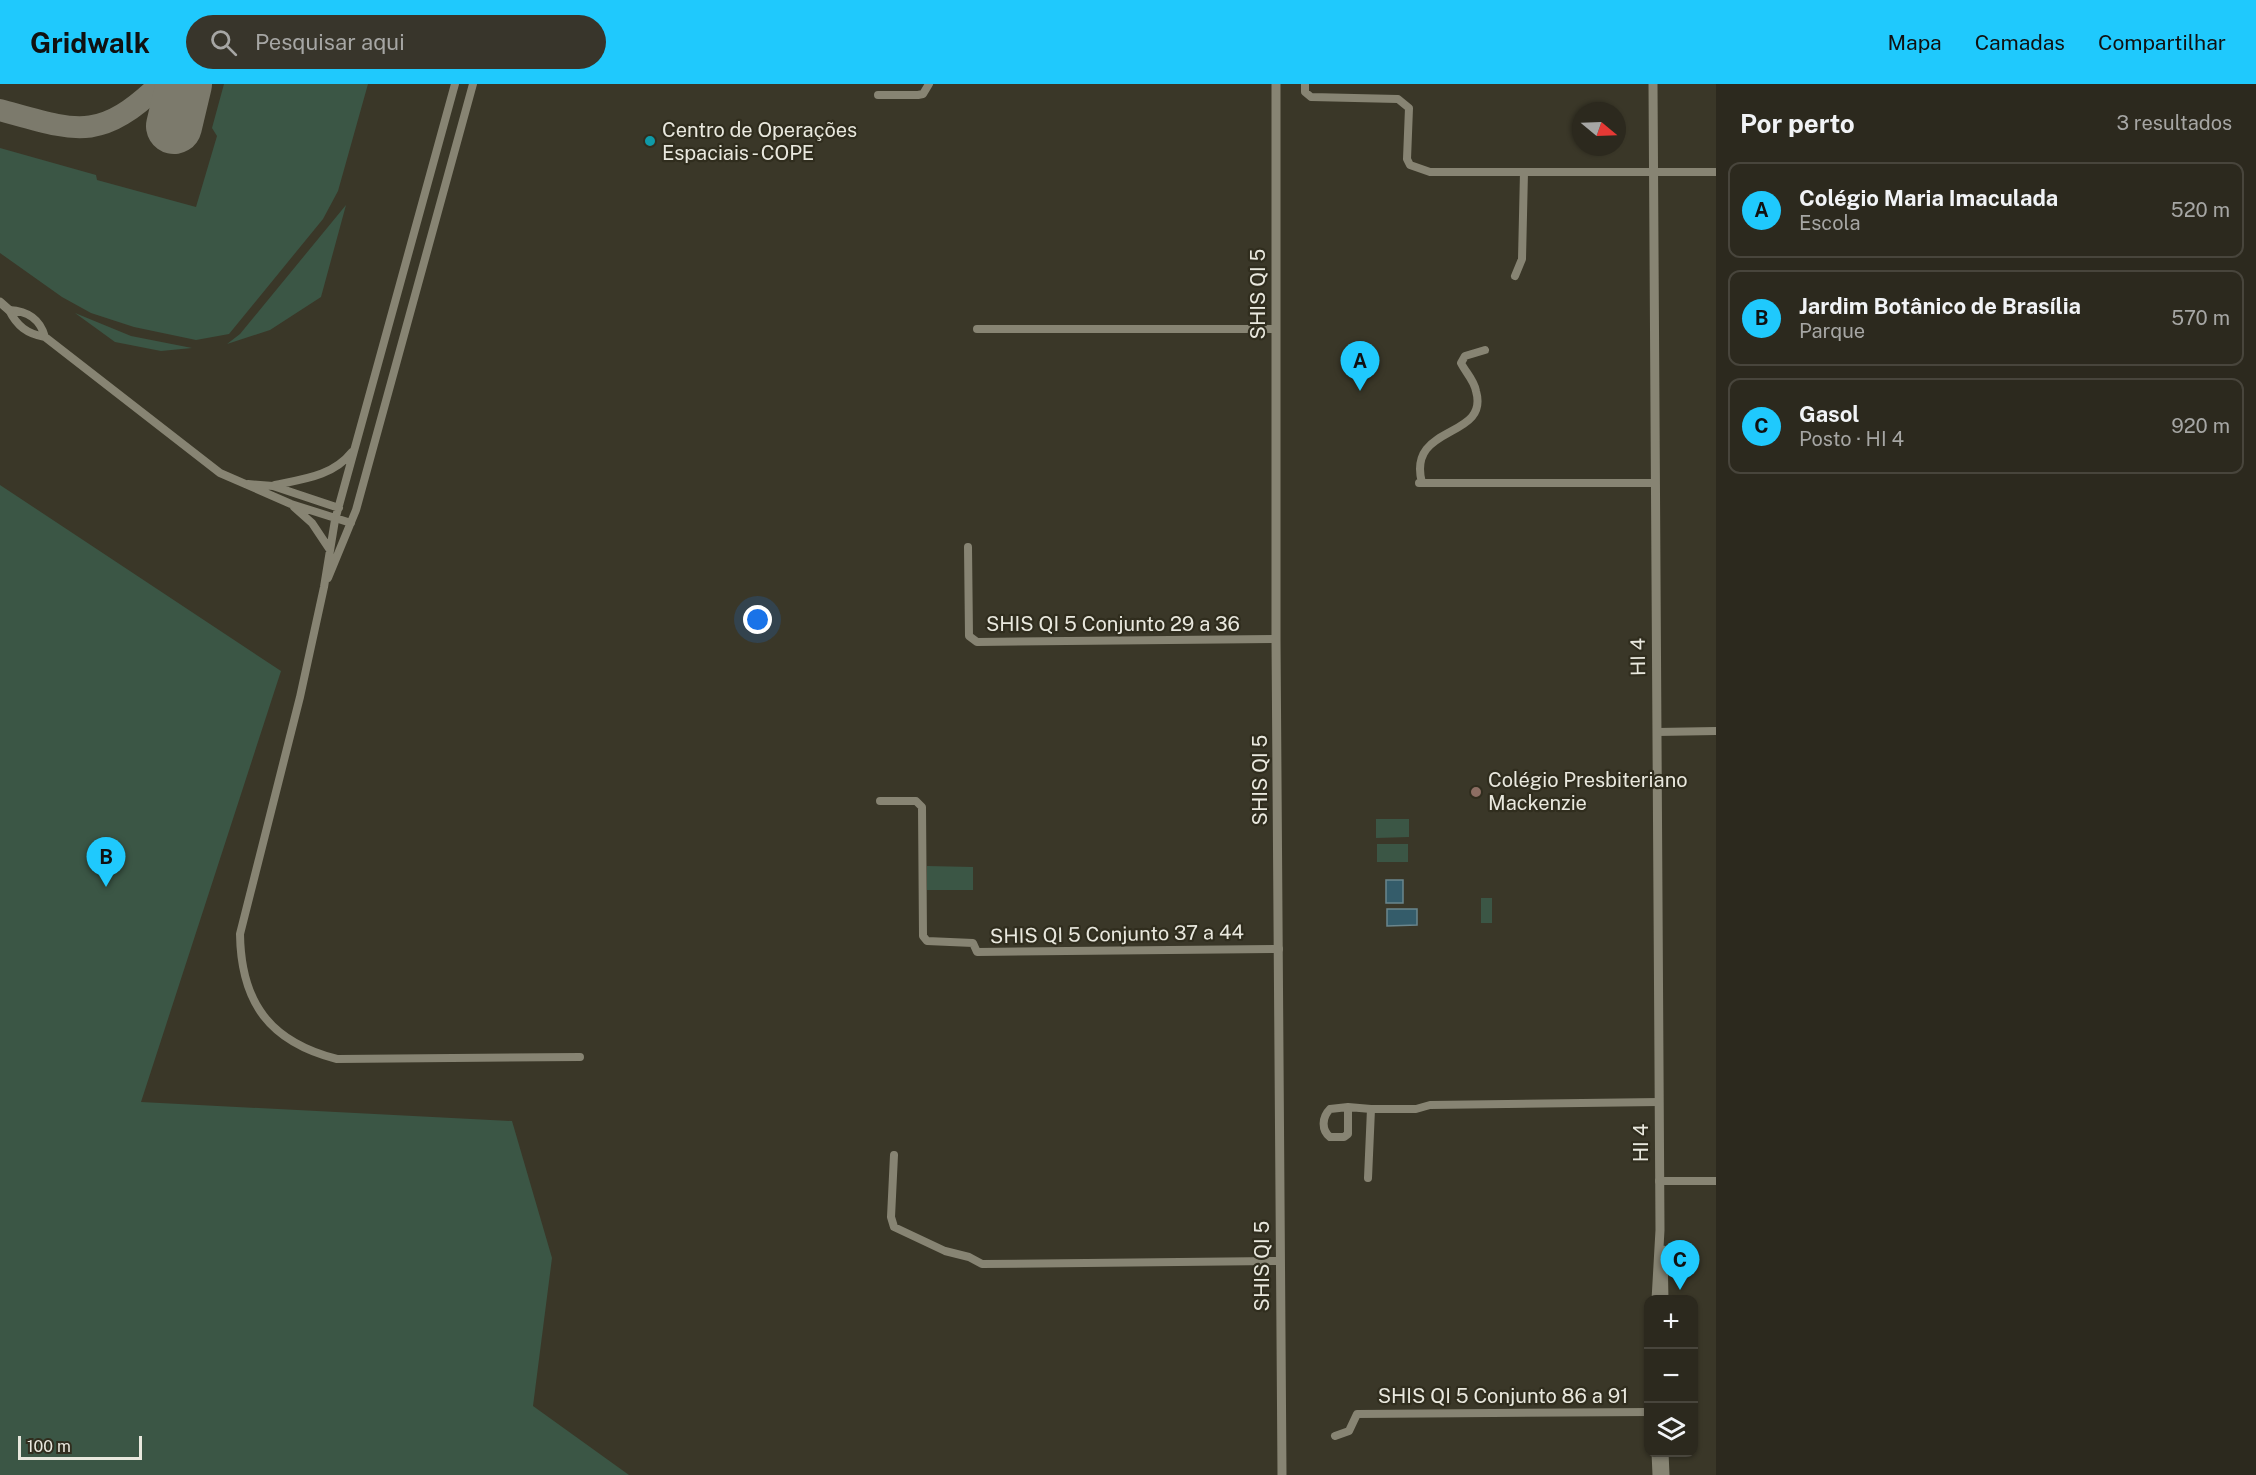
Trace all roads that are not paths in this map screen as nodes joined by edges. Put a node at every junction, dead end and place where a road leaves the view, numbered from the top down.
1 (455, 84) edge
2 (472, 84) edge
3 (929, 84) edge
4 (1276, 84) edge
5 (1305, 84) edge
6 (1653, 84) edge
7 (878, 95) dead end
8 (1524, 172) junction
9 (1716, 172) edge
10 (1655, 173) junction
11 (1515, 276) dead end
12 (0, 302) edge
13 (9, 310) junction
14 (977, 329) dead end
15 (1276, 329) junction
16 (45, 337) junction
17 (1485, 351) dead end
18 (355, 448) junction
19 (240, 483) junction
20 (1654, 483) junction
21 (273, 486) junction
22 (291, 504) junction
23 (339, 508) junction
24 (335, 520) junction
25 (351, 524) junction
26 (968, 547) dead end
27 (330, 550) junction
28 (324, 587) junction
29 (1276, 639) junction
30 (1716, 731) edge
31 (1657, 732) junction
32 (880, 801) dead end
33 (1279, 949) junction
34 (580, 1057) dead end
35 (1659, 1102) junction
36 (1348, 1107) junction
37 (1371, 1109) junction
38 (894, 1155) dead end
39 (1368, 1178) dead end
40 (1659, 1181) junction
41 (1716, 1181) edge
42 (1660, 1230) junction
43 (1280, 1261) junction
44 (1656, 1295) edge
45 (1664, 1295) edge
46 (1644, 1412) edge
47 (1335, 1436) dead end
48 (1656, 1457) edge
49 (1664, 1457) edge
50 (1282, 1475) edge
51 (1657, 1475) edge
52 (1665, 1475) edge

1 - 18 street
2 - 25 street
3 - 7 street
4 - 15 street, SHIS QI 5
5 - 8 street
6 - 10 street, HI 4
8 - 10 street
8 - 11 street
9 - 10 street
10 - 20 street, HI 4
12 - 13 street
13 - 16 street
13 - 16 street
14 - 15 street
15 - 29 street, SHIS QI 5
16 - 19 street
17 - 20 street
18 - 21 street
18 - 23 street
19 - 21 street
19 - 22 street
20 - 31 street, HI 4
21 - 23 street
22 - 24 street
22 - 27 street
23 - 24 street
24 - 25 street
24 - 27 street
25 - 28 street
26 - 29 street, SHIS QI 5 Conjunto 29 a 36
27 - 28 street
28 - 34 street
29 - 33 street, SHIS QI 5
30 - 31 street
31 - 35 street, HI 4
32 - 33 street, SHIS QI 5 Conjunto 37 a 44
33 - 43 street, SHIS QI 5
35 - 37 street
35 - 40 street, HI 4
36 - 36 street
36 - 37 street
37 - 39 street
38 - 43 street
40 - 41 street
40 - 42 street, HI 4
42 - 44 street, HI 4
42 - 45 street, HI 4
43 - 50 street, SHIS QI 5
46 - 47 street, SHIS QI 5 Conjunto 86 a 91
48 - 51 street
49 - 52 street

